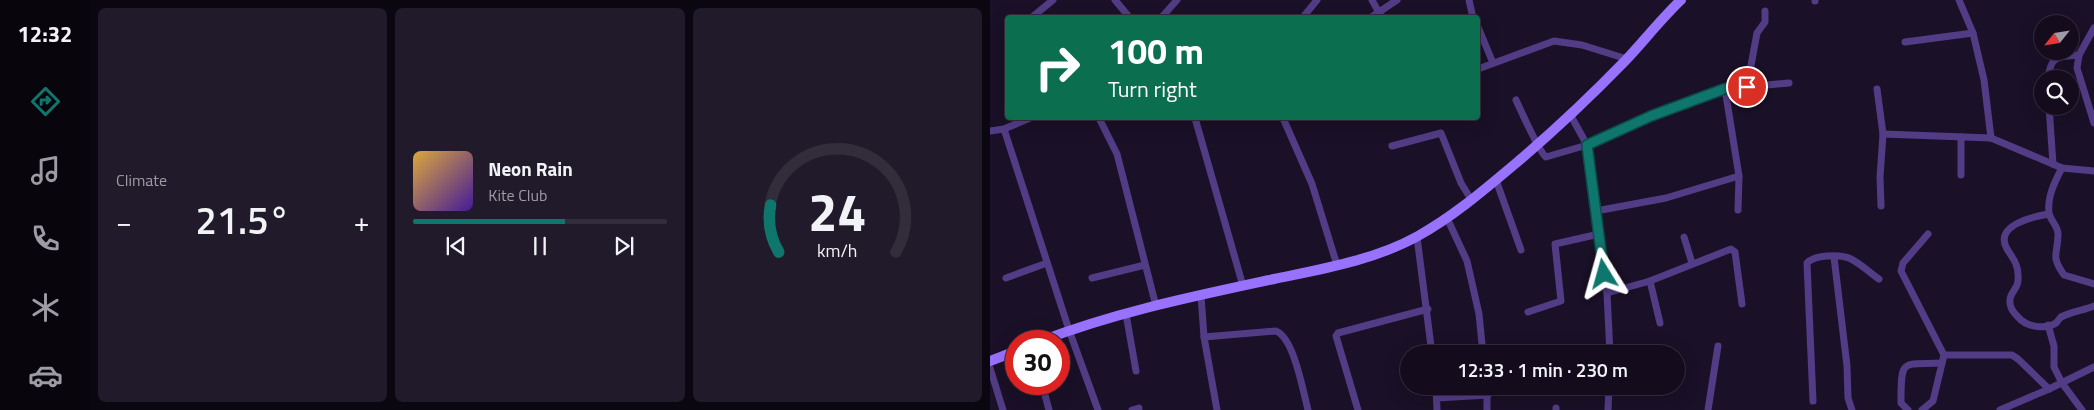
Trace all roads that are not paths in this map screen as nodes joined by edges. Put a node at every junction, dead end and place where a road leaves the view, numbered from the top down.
1 (1053, 0) edge
2 (1115, 0) edge
3 (1177, 0) edge
4 (1317, 0) edge
5 (1372, 0) edge
6 (1397, 0) edge
7 (1469, 0) edge
8 (1681, 0) edge
9 (1959, 0) edge
10 (1765, 11) dead end
11 (1035, 15) edge
12 (1128, 15) edge
13 (1164, 15) edge
14 (1305, 15) edge
15 (1381, 15) edge
16 (1472, 15) edge
17 (2094, 28) edge
18 (1480, 32) edge
19 (1973, 33) junction
20 (1905, 42) dead end
21 (2079, 53) edge
22 (1627, 59) junction
23 (2078, 60) edge
24 (1492, 62) junction
25 (1480, 68) edge
26 (1790, 83) dead end
27 (1747, 87) junction
28 (1724, 89) junction
29 (1877, 89) dead end
30 (1516, 100) dead end
31 (2050, 115) edge
32 (1571, 116) junction
33 (1025, 120) edge
34 (1100, 120) edge
35 (1196, 120) edge
36 (1284, 120) edge
37 (2094, 123) edge
38 (1004, 129) junction
39 (990, 131) edge
40 (1883, 134) junction
41 (1961, 137) junction
42 (1991, 138) junction
43 (1538, 144) junction
44 (1587, 145) junction
45 (1392, 146) dead end
46 (2053, 164) junction
47 (2062, 168) junction
48 (2094, 171) edge
49 (1961, 175) dead end
50 (1739, 176) junction
51 (1496, 180) junction
52 (1472, 201) junction
53 (1881, 206) dead end
54 (1738, 210) dead end
55 (1596, 211) junction
56 (2049, 214) junction
57 (1447, 218) junction
58 (1599, 234) junction
59 (1928, 234) dead end
60 (1417, 237) junction
61 (1684, 237) dead end
62 (1521, 250) dead end
63 (1834, 257) junction
64 (1047, 263) junction
65 (1692, 263) junction
66 (1145, 265) junction
67 (1337, 265) junction
68 (1006, 278) dead end
69 (1092, 278) dead end
70 (1879, 279) dead end
71 (1650, 281) junction
72 (2094, 284) edge
73 (1243, 286) junction
74 (1607, 293) junction
75 (1200, 296) junction
76 (1742, 304) dead end
77 (1156, 306) junction
78 (2094, 306) edge
79 (1428, 309) junction
80 (1528, 312) dead end
81 (1126, 314) junction
82 (1660, 323) dead end
83 (2048, 325) junction
84 (1068, 330) joint
85 (1070, 335) edge
86 (1204, 337) junction
87 (1431, 345) edge
88 (1483, 345) edge
89 (1610, 345) edge
90 (1718, 346) dead end
91 (1005, 355) edge
92 (1943, 359) junction
93 (990, 361) edge
94 (2094, 367) edge
95 (990, 368) edge
96 (1136, 371) dead end
97 (2062, 383) junction
98 (2049, 390) junction
99 (1045, 395) edge
100 (1437, 395) edge
101 (1488, 395) joint
102 (1609, 395) edge
103 (1437, 398) junction
104 (1813, 401) dead end
105 (1003, 410) edge
106 (1049, 410) edge
107 (1098, 410) edge
108 (1217, 410) edge
109 (1308, 410) edge
110 (1358, 410) edge
111 (1437, 410) edge
112 (1487, 410) edge
113 (1608, 410) edge
114 (1708, 410) edge
115 (1852, 410) edge
116 (1908, 410) edge
117 (1922, 410) edge
118 (2000, 410) edge
119 (2082, 410) edge

1 - 11 street
2 - 12 street
3 - 13 street
4 - 14 street
5 - 15 street
6 - 15 street
7 - 16 street
8 - 22 main road
9 - 19 street
10 - 27 street
17 - 21 street
18 - 24 street
19 - 20 street
19 - 42 street
22 - 24 street
22 - 32 main road
23 - 37 street
24 - 25 street
26 - 27 street
27 - 28 street
28 - 44 street
28 - 50 street
29 - 40 street
30 - 43 street
31 - 46 street
32 - 43 main road
32 - 44 street
33 - 38 street
34 - 66 street
35 - 73 street
36 - 67 street
38 - 39 street
38 - 64 street
40 - 41 street
40 - 53 street
41 - 42 street
41 - 49 street
42 - 46 street
43 - 44 street
43 - 51 main road
44 - 55 street
45 - 52 street
46 - 47 street
47 - 48 street
47 - 56 street
50 - 54 street
50 - 55 street
51 - 52 main road
51 - 62 street
52 - 57 main road
55 - 58 street
56 - 72 street
56 - 83 street
57 - 60 main road
57 - 88 street
58 - 74 street
58 - 80 street
59 - 92 street
60 - 67 main road
60 - 79 street
61 - 65 street
63 - 70 street
63 - 104 street
63 - 115 street
64 - 68 street
64 - 84 street
65 - 71 street
65 - 76 street
66 - 69 street
66 - 77 street
67 - 73 main road
71 - 74 street
71 - 82 street
73 - 75 main road
74 - 89 street
75 - 77 main road
75 - 86 street
77 - 81 main road
78 - 83 street
79 - 87 street
79 - 110 street
81 - 84 main road
81 - 96 street
83 - 97 street
85 - 107 street
86 - 108 street
86 - 109 street
90 - 114 street
91 - 93 main road
92 - 98 street
92 - 116 street
92 - 117 street
94 - 97 street
95 - 105 street
97 - 98 street
97 - 119 street
98 - 118 street
99 - 106 street
100 - 103 street
101 - 103 street
101 - 112 street
102 - 113 street
103 - 111 street

